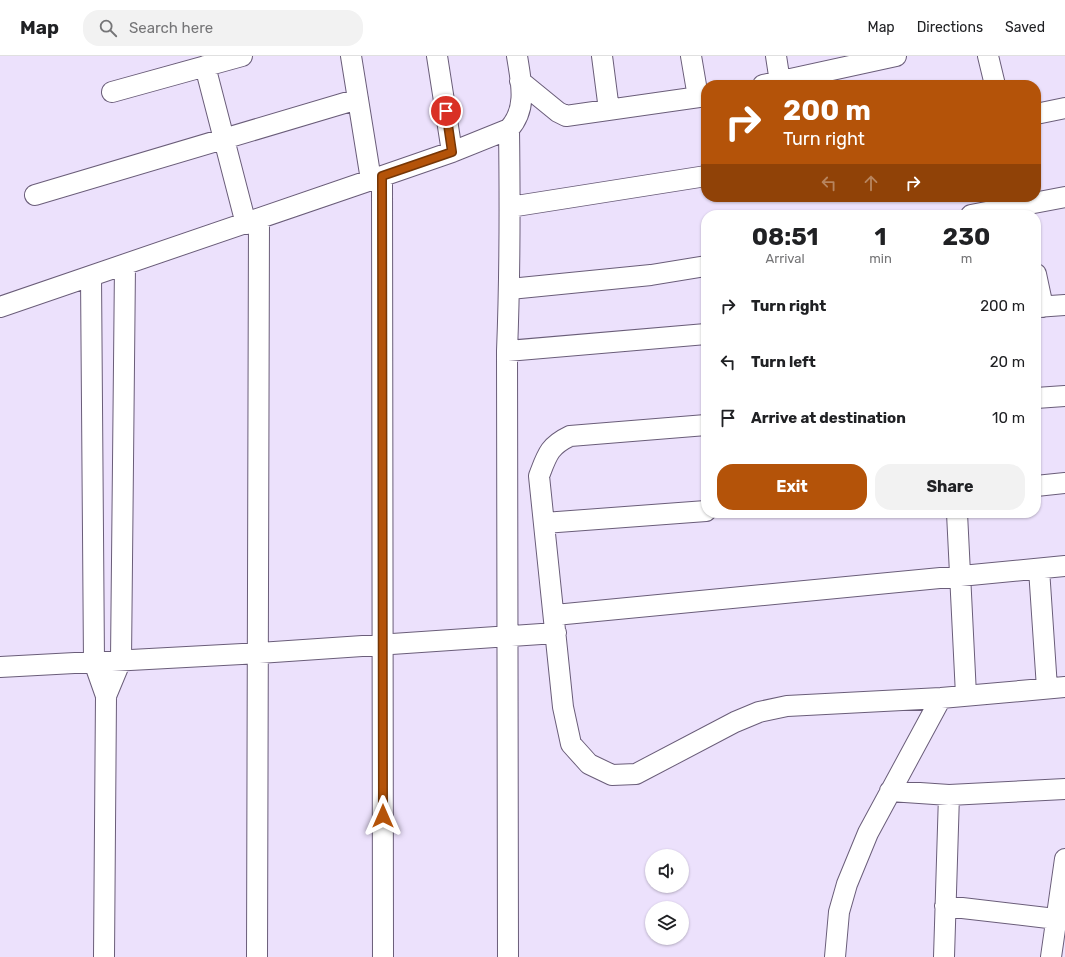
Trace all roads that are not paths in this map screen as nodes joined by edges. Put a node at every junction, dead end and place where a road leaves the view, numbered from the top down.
1 (242, 56) edge
2 (351, 56) edge
3 (437, 56) edge
4 (517, 56) edge
5 (602, 56) edge
6 (691, 56) edge
7 (776, 56) edge
8 (896, 56) edge
9 (988, 56) edge
10 (206, 66) junction
11 (772, 80) edge
12 (785, 80) edge
13 (994, 80) edge
14 (520, 81) junction
15 (112, 92) dead end
16 (701, 93) edge
17 (701, 97) edge
18 (358, 99) junction
19 (1065, 108) edge
20 (609, 110) junction
21 (1041, 113) edge
22 (509, 129) junction
23 (224, 139) junction
24 (452, 152) junction
25 (701, 177) edge
26 (376, 178) junction
27 (35, 195) dead end
28 (1065, 197) edge
29 (1041, 202) edge
30 (1041, 202) edge
31 (1021, 206) edge
32 (510, 207) junction
33 (999, 210) edge
34 (253, 221) junction
35 (125, 265) junction
36 (701, 267) edge
37 (91, 276) junction
38 (510, 289) junction
39 (1065, 305) edge
40 (0, 307) edge
41 (1041, 307) edge
42 (701, 334) edge
43 (507, 351) junction
44 (1065, 396) edge
45 (1041, 398) edge
46 (701, 425) edge
47 (1065, 483) edge
48 (1041, 485) edge
49 (701, 511) edge
50 (957, 518) edge
51 (544, 523) junction
52 (1065, 566) edge
53 (1040, 569) junction
54 (960, 577) junction
55 (555, 624) junction
56 (507, 636) junction
57 (383, 644) junction
58 (259, 652) junction
59 (121, 660) junction
60 (94, 662) junction
61 (0, 667) edge
62 (1056, 687) edge
63 (966, 695) junction
64 (106, 696) junction
65 (940, 698) junction
66 (1065, 790) edge
67 (890, 791) junction
68 (949, 795) junction
69 (1065, 859) edge
70 (945, 906) junction
71 (1061, 920) edge
72 (104, 957) edge
73 (257, 957) edge
74 (383, 957) edge
75 (508, 957) edge
76 (835, 957) edge
77 (944, 957) edge
78 (1051, 957) edge

1 - 10 street
2 - 18 street
3 - 24 street
4 - 14 street
5 - 20 street
6 - 16 street
7 - 11 street
8 - 12 street
9 - 13 street
10 - 15 street
10 - 23 street
14 - 20 street
14 - 22 street
17 - 20 street
18 - 23 street
18 - 26 street
19 - 21 street
22 - 24 street
22 - 32 street
23 - 27 street
23 - 34 street
24 - 26 street
25 - 32 street
26 - 34 street
26 - 57 street
28 - 30 street
29 - 31 street
31 - 33 street
32 - 38 street
34 - 35 street
34 - 58 street
35 - 37 street
35 - 59 street
36 - 38 street
37 - 40 street
37 - 60 street
38 - 43 street
39 - 41 street
42 - 43 street
43 - 56 street
44 - 45 street
46 - 51 street
47 - 48 street
49 - 51 street
50 - 54 street
51 - 55 street
52 - 53 street
53 - 54 street
53 - 62 street
54 - 55 street
54 - 63 street
55 - 56 street
55 - 65 street
56 - 57 street
56 - 75 street
57 - 58 street
57 - 74 street
58 - 59 street
58 - 73 street
59 - 60 street
59 - 64 street
60 - 61 street
60 - 64 street
62 - 63 street
63 - 65 street
64 - 72 street
65 - 67 street
66 - 68 street
67 - 68 street
67 - 76 street
68 - 70 street
69 - 71 street
70 - 71 street
70 - 77 street
71 - 78 street

